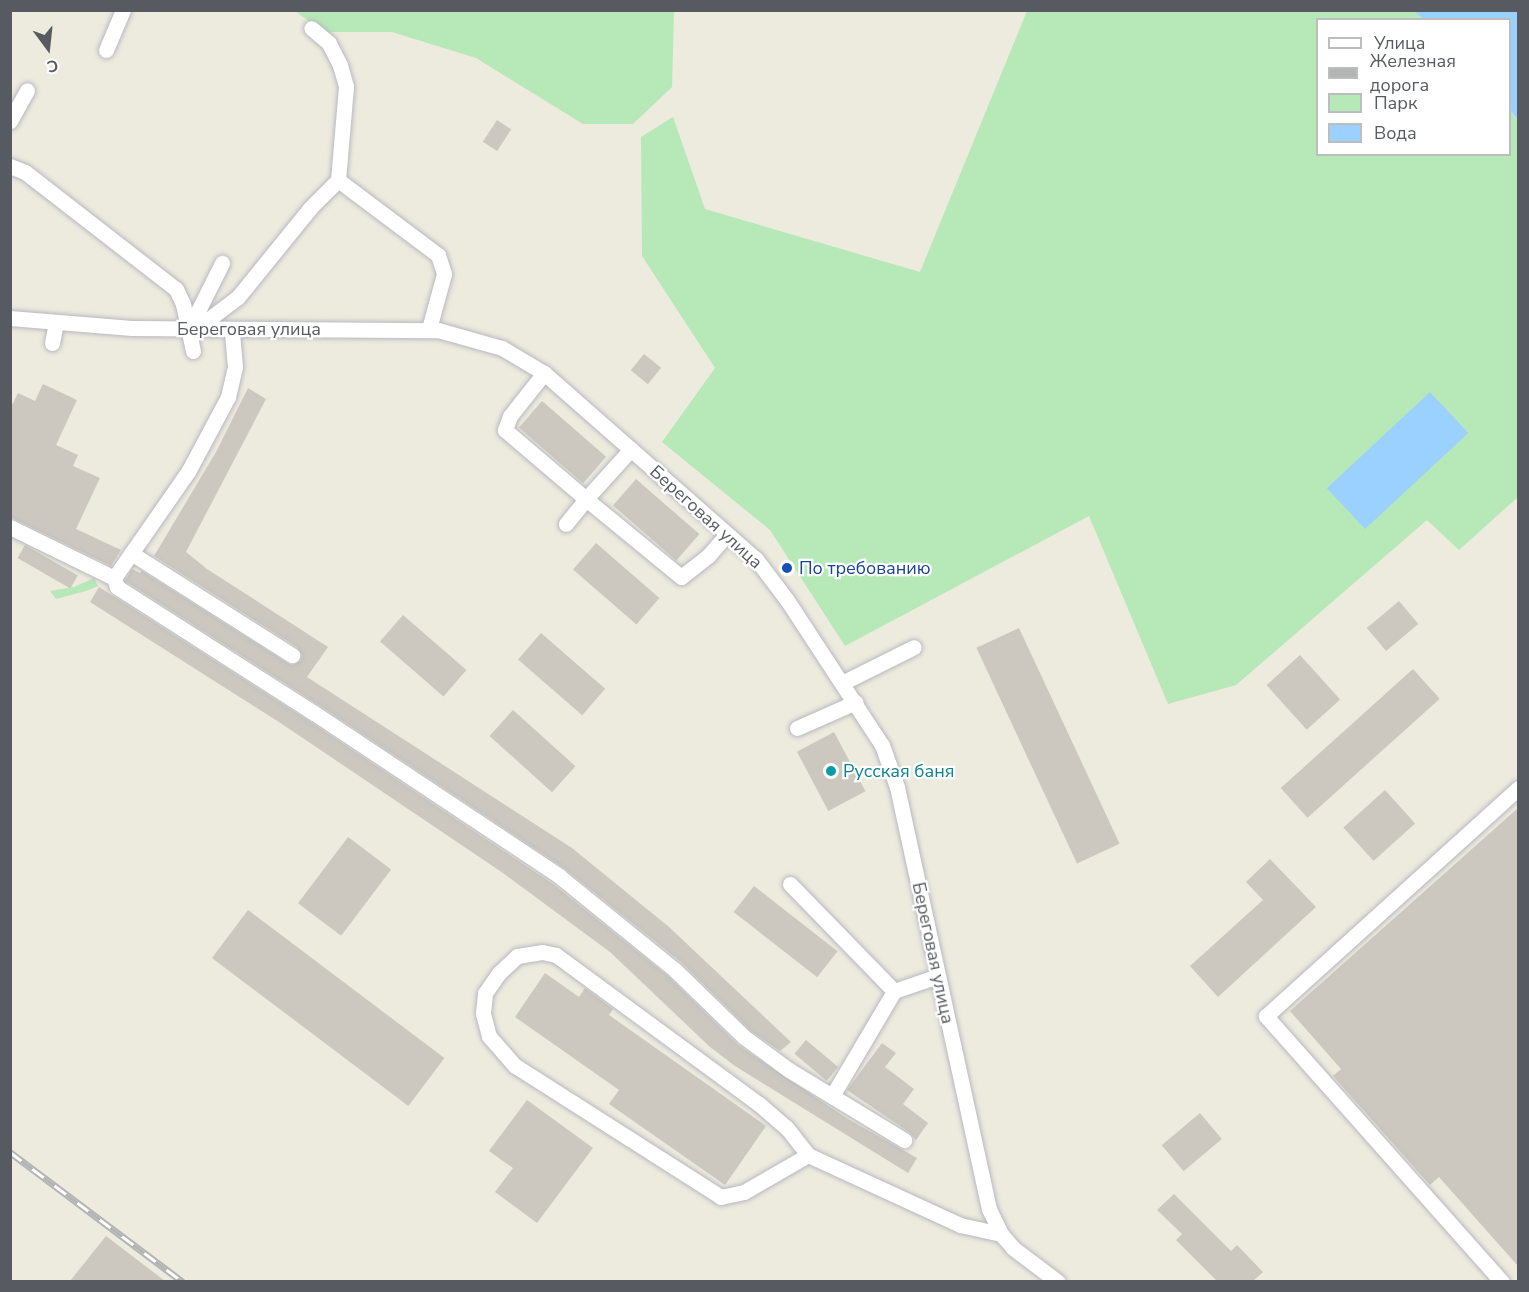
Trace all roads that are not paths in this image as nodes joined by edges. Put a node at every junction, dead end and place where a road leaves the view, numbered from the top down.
1 (123, 10) edge
2 (311, 28) dead end
3 (106, 50) dead end
4 (27, 90) dead end
5 (10, 121) edge
6 (10, 166) edge
7 (338, 180) junction
8 (222, 263) dead end
9 (10, 318) edge
10 (56, 323) junction
11 (193, 328) junction
12 (232, 329) junction
13 (429, 329) junction
14 (52, 343) dead end
15 (193, 351) dead end
16 (544, 373) junction
17 (631, 449) junction
18 (586, 499) junction
19 (566, 524) dead end
20 (10, 527) edge
21 (727, 534) junction
22 (131, 553) junction
23 (114, 578) junction
24 (914, 647) dead end
25 (292, 654) dead end
26 (842, 683) junction
27 (856, 702) junction
28 (797, 728) dead end
29 (1518, 788) edge
30 (790, 884) dead end
31 (938, 976) junction
32 (894, 991) junction
33 (832, 1096) junction
34 (904, 1140) dead end
35 (808, 1155) junction
36 (1001, 1234) junction
37 (1058, 1281) edge
38 (1502, 1281) edge

1 - 3 street
2 - 7 street
4 - 5 street
6 - 11 street
7 - 11 street
7 - 13 street
8 - 11 street
9 - 10 street, Береговая улица
10 - 11 street, Береговая улица
10 - 14 street
11 - 12 street, Береговая улица
11 - 15 street
12 - 13 street, Береговая улица
12 - 22 street
13 - 16 street, Береговая улица
16 - 17 street, Береговая улица
16 - 18 street
17 - 18 street
17 - 21 street, Береговая улица
18 - 19 street
18 - 21 street
20 - 23 street
21 - 26 street, Береговая улица
22 - 23 street
22 - 25 street
23 - 33 street
24 - 26 street
26 - 27 street, Береговая улица
27 - 28 street
27 - 31 street, Береговая улица
29 - 38 street
30 - 32 street
31 - 32 street
31 - 36 street, Береговая улица
32 - 33 street
33 - 34 street
35 - 35 street
35 - 36 street
36 - 37 street, Береговая улица

